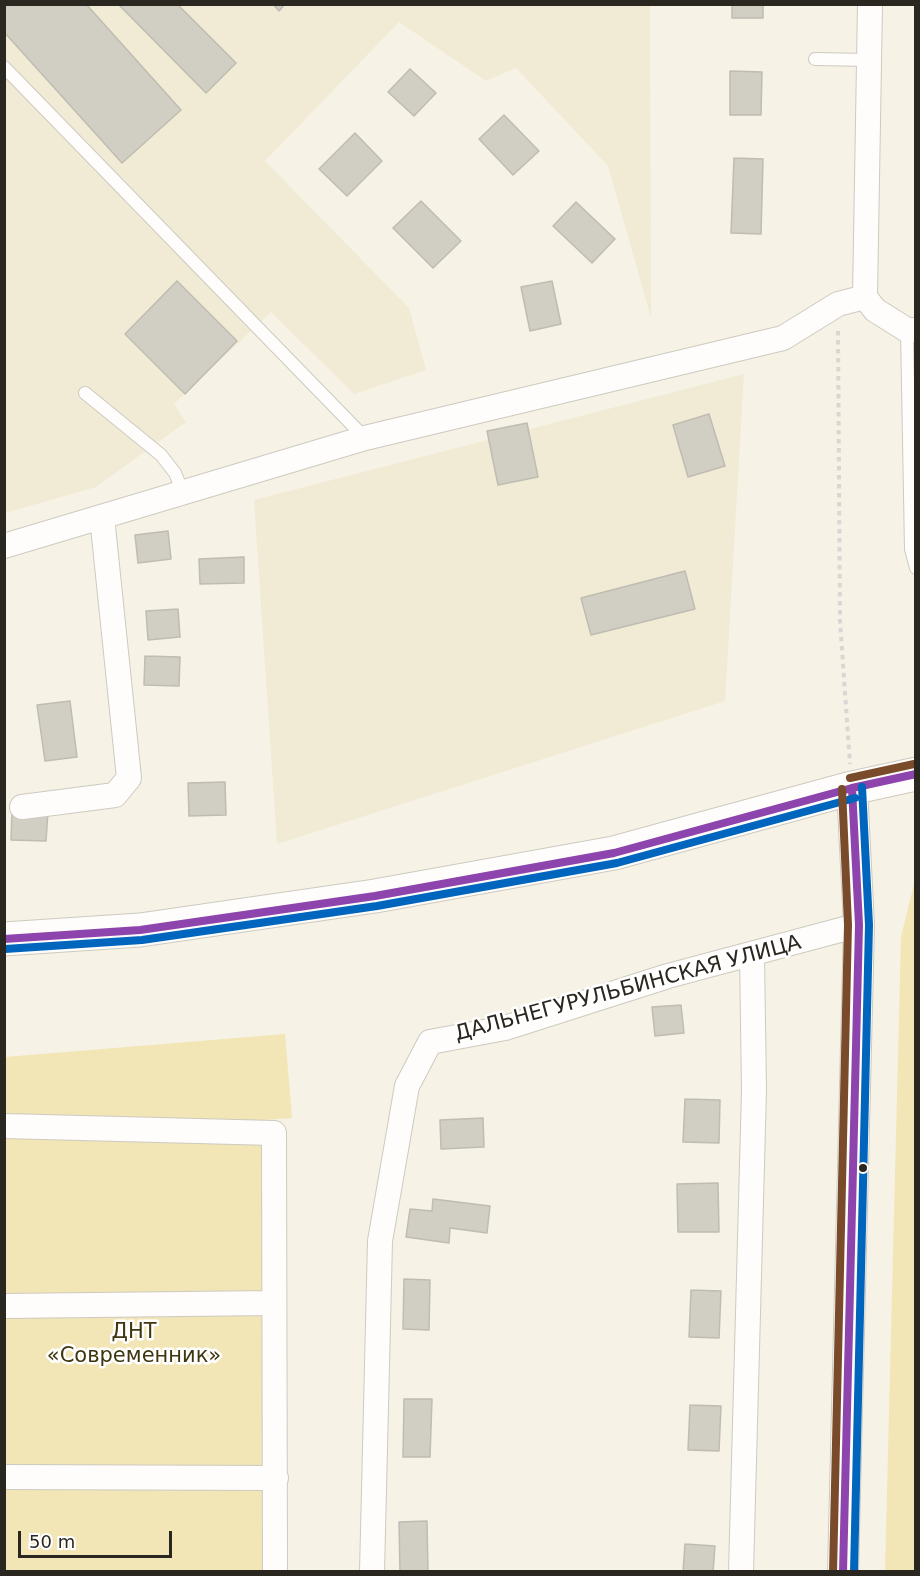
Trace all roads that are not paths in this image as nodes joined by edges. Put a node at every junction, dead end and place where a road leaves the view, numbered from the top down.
1 (870, 4) edge
2 (815, 59) dead end
3 (869, 60) junction
4 (4, 67) edge
5 (865, 297) junction
6 (911, 330) edge
7 (85, 393) dead end
8 (912, 423) edge
9 (365, 438) junction
10 (183, 493) junction
11 (102, 517) junction
12 (4, 546) edge
13 (915, 568) edge
14 (915, 774) edge
15 (852, 788) junction
16 (22, 807) dead end
17 (859, 925) junction
18 (4, 939) edge
19 (752, 955) junction
20 (4, 1126) edge
21 (273, 1303) junction
22 (4, 1306) edge
23 (4, 1477) edge
24 (276, 1478) junction
25 (275, 1572) edge
26 (372, 1572) edge
27 (741, 1572) edge
28 (843, 1572) edge

1 - 3 street
2 - 3 lane
3 - 5 street
4 - 9 lane
5 - 6 street
5 - 9 street
6 - 8 lane
7 - 10 lane
8 - 13 lane
9 - 10 street
10 - 11 street
11 - 12 street
11 - 16 street
14 - 15 highway
15 - 17 street
15 - 18 highway
17 - 19 street, ДАЛЬНЕГУРУЛЬБИНСКАЯ УЛИЦА
17 - 28 street
19 - 26 street, ДАЛЬНЕГУРУЛЬБИНСКАЯ УЛИЦА
19 - 27 street
20 - 21 street
21 - 22 street
21 - 24 street
23 - 24 street
24 - 25 street

